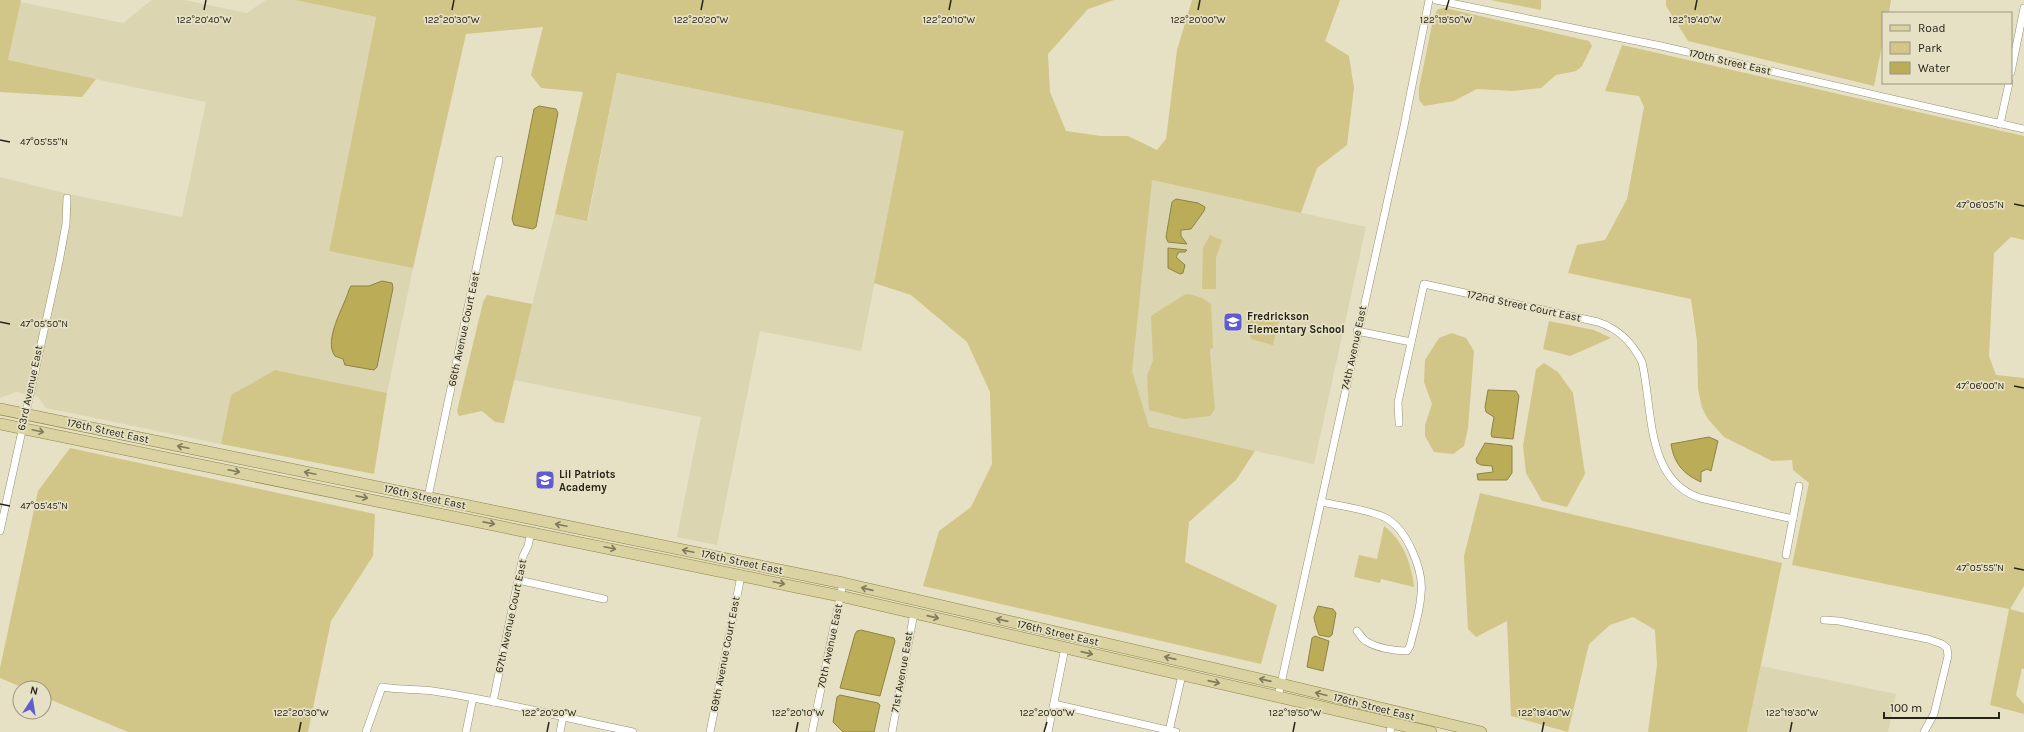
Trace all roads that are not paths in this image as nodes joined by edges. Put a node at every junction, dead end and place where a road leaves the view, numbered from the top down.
1 (1429, 0) edge
2 (1436, 0) edge
3 (2024, 8) edge
4 (2012, 67) edge
5 (2009, 84) edge
6 (2000, 124) junction
7 (2024, 129) edge
8 (499, 160) dead end
9 (67, 198) dead end
10 (1357, 331) junction
11 (1411, 342) junction
12 (0, 409) edge
13 (24, 414) junction
14 (1399, 423) dead end
15 (0, 424) edge
16 (22, 428) junction
17 (376, 486) junction
18 (1799, 486) dead end
19 (325, 490) junction
20 (428, 497) junction
21 (1321, 502) junction
22 (1792, 518) junction
23 (0, 531) edge
24 (531, 532) junction
25 (1786, 555) dead end
26 (741, 576) junction
27 (518, 580) junction
28 (843, 583) junction
29 (840, 596) junction
30 (604, 599) dead end
31 (914, 613) junction
32 (1824, 620) dead end
33 (1357, 631) dead end
34 (1065, 648) junction
35 (1182, 675) junction
36 (1281, 684) junction
37 (1278, 697) junction
38 (473, 698) junction
39 (493, 702) junction
40 (1054, 704) junction
41 (563, 718) junction
42 (1427, 720) junction
43 (1391, 728) edge
44 (1172, 731) edge
45 (366, 732) edge
46 (466, 732) edge
47 (560, 732) edge
48 (633, 732) edge
49 (710, 732) edge
50 (812, 732) edge
51 (892, 732) edge
52 (1048, 732) edge
53 (1431, 732) edge
54 (1481, 732) edge
55 (1924, 732) edge

1 - 10 street, 74th Avenue East
2 - 6 street, 170th Street East
3 - 4 street
5 - 6 street
6 - 7 street, 170th Street East
8 - 20 street, 66th Avenue Court East
9 - 13 street, 63rd Avenue East
10 - 11 street
10 - 21 street, 74th Avenue East
11 - 14 street
11 - 22 street, 172nd Street Court East
12 - 13 main road, 176th Street East
13 - 16 street, 63rd Avenue East
17 -> 13 main road, 176th Street East
15 - 16 main road, 176th Street East
16 -> 19 main road, 176th Street East
16 - 23 street, 63rd Avenue East
17 - 19 main road
17 - 20 main road, 176th Street East
18 - 22 street
19 -> 24 main road, 176th Street East
28 -> 20 main road, 176th Street East
21 - 33 street
21 - 36 street, 74th Avenue East
22 - 25 street
24 -> 26 main road, 176th Street East
24 - 27 street, 67th Avenue Court East
26 -> 29 main road, 176th Street East
26 - 49 street, 69th Avenue Court East
27 - 30 street
27 - 39 street, 67th Avenue Court East
28 - 29 street, 70th Avenue East
36 -> 28 main road, 176th Street East
29 - 31 main road, 176th Street East
29 - 50 street, 70th Avenue East
31 -> 34 main road, 176th Street East
31 - 51 street, 71st Avenue East
32 - 55 street
34 -> 35 main road, 176th Street East
34 - 40 street
35 -> 37 main road, 176th Street East
35 - 44 street
36 - 37 street, 74th Avenue East
42 -> 36 main road, 176th Street East
37 - 43 main road, 176th Street East
38 - 39 street
38 - 45 street
38 - 46 street
39 - 41 street
40 - 44 street
40 - 52 street
41 - 47 street
41 - 48 street
42 - 43 main road
42 - 54 main road, 176th Street East
43 - 53 main road, 176th Street East

